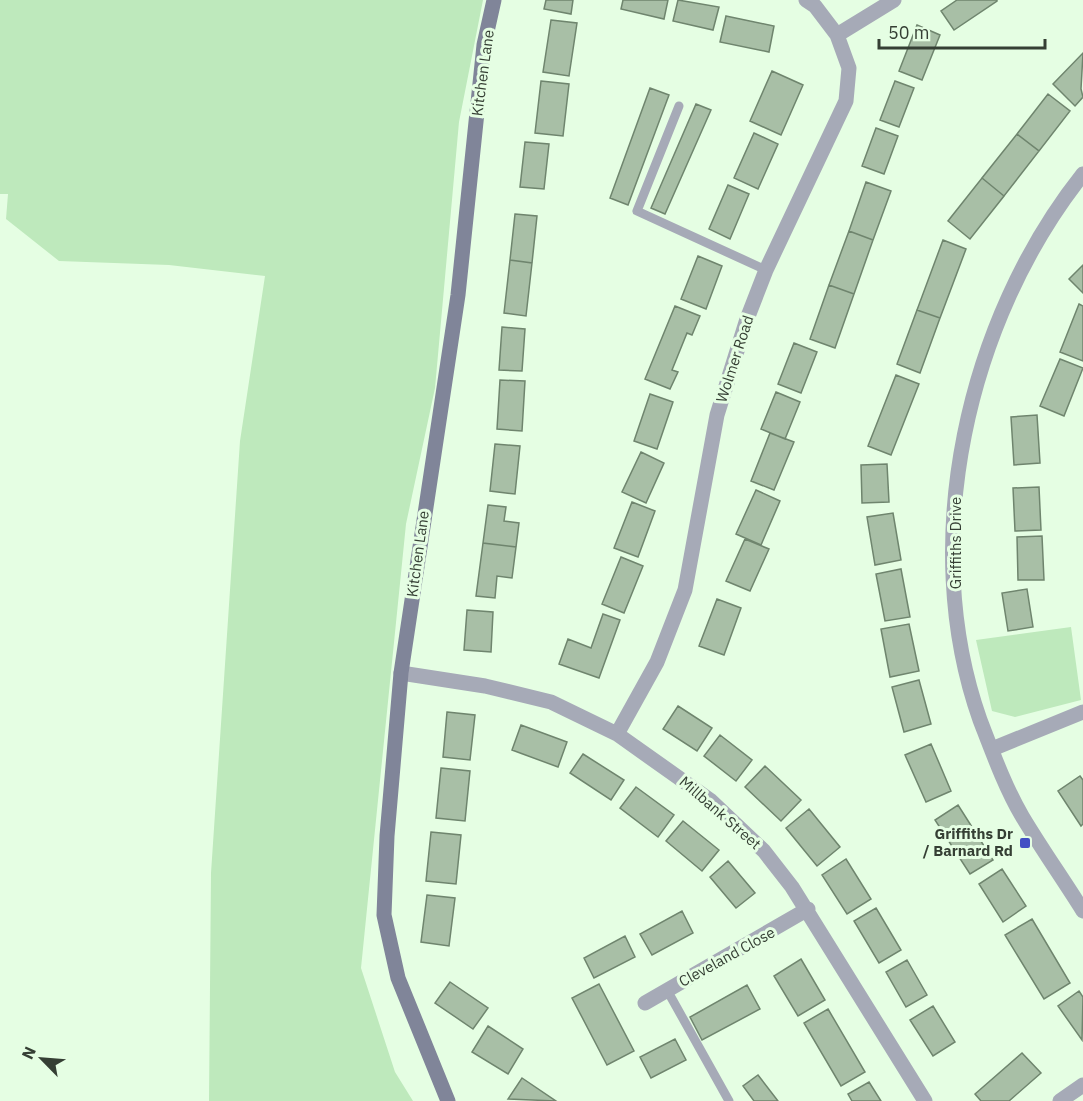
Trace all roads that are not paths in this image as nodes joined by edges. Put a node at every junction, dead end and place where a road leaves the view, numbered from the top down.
1 (494, 0) edge
2 (806, 0) edge
3 (894, 0) edge
4 (837, 34) junction
5 (679, 106) dead end
6 (1083, 174) edge
7 (766, 270) junction
8 (401, 673) junction
9 (1083, 711) edge
10 (617, 734) junction
11 (992, 749) junction
12 (808, 909) junction
13 (1083, 911) edge
14 (667, 990) junction
15 (645, 1003) dead end
16 (1083, 1084) edge
17 (448, 1101) edge
18 (729, 1101) edge
19 (926, 1101) edge
20 (1060, 1101) edge

1 - 8 street, Kitchen Lane
2 - 4 street, Wolmer Road
3 - 4 street
4 - 7 street, Wolmer Road
5 - 7 lane
6 - 11 street, Griffiths Drive
7 - 10 street, Wolmer Road
8 - 10 street, Millbank Street
8 - 17 street, Kitchen Lane
9 - 11 street
10 - 12 street, Millbank Street
11 - 13 street, Griffiths Drive
12 - 14 street, Cleveland Close
12 - 19 street, Millbank Street
14 - 15 street, Cleveland Close
14 - 18 lane
16 - 20 street

